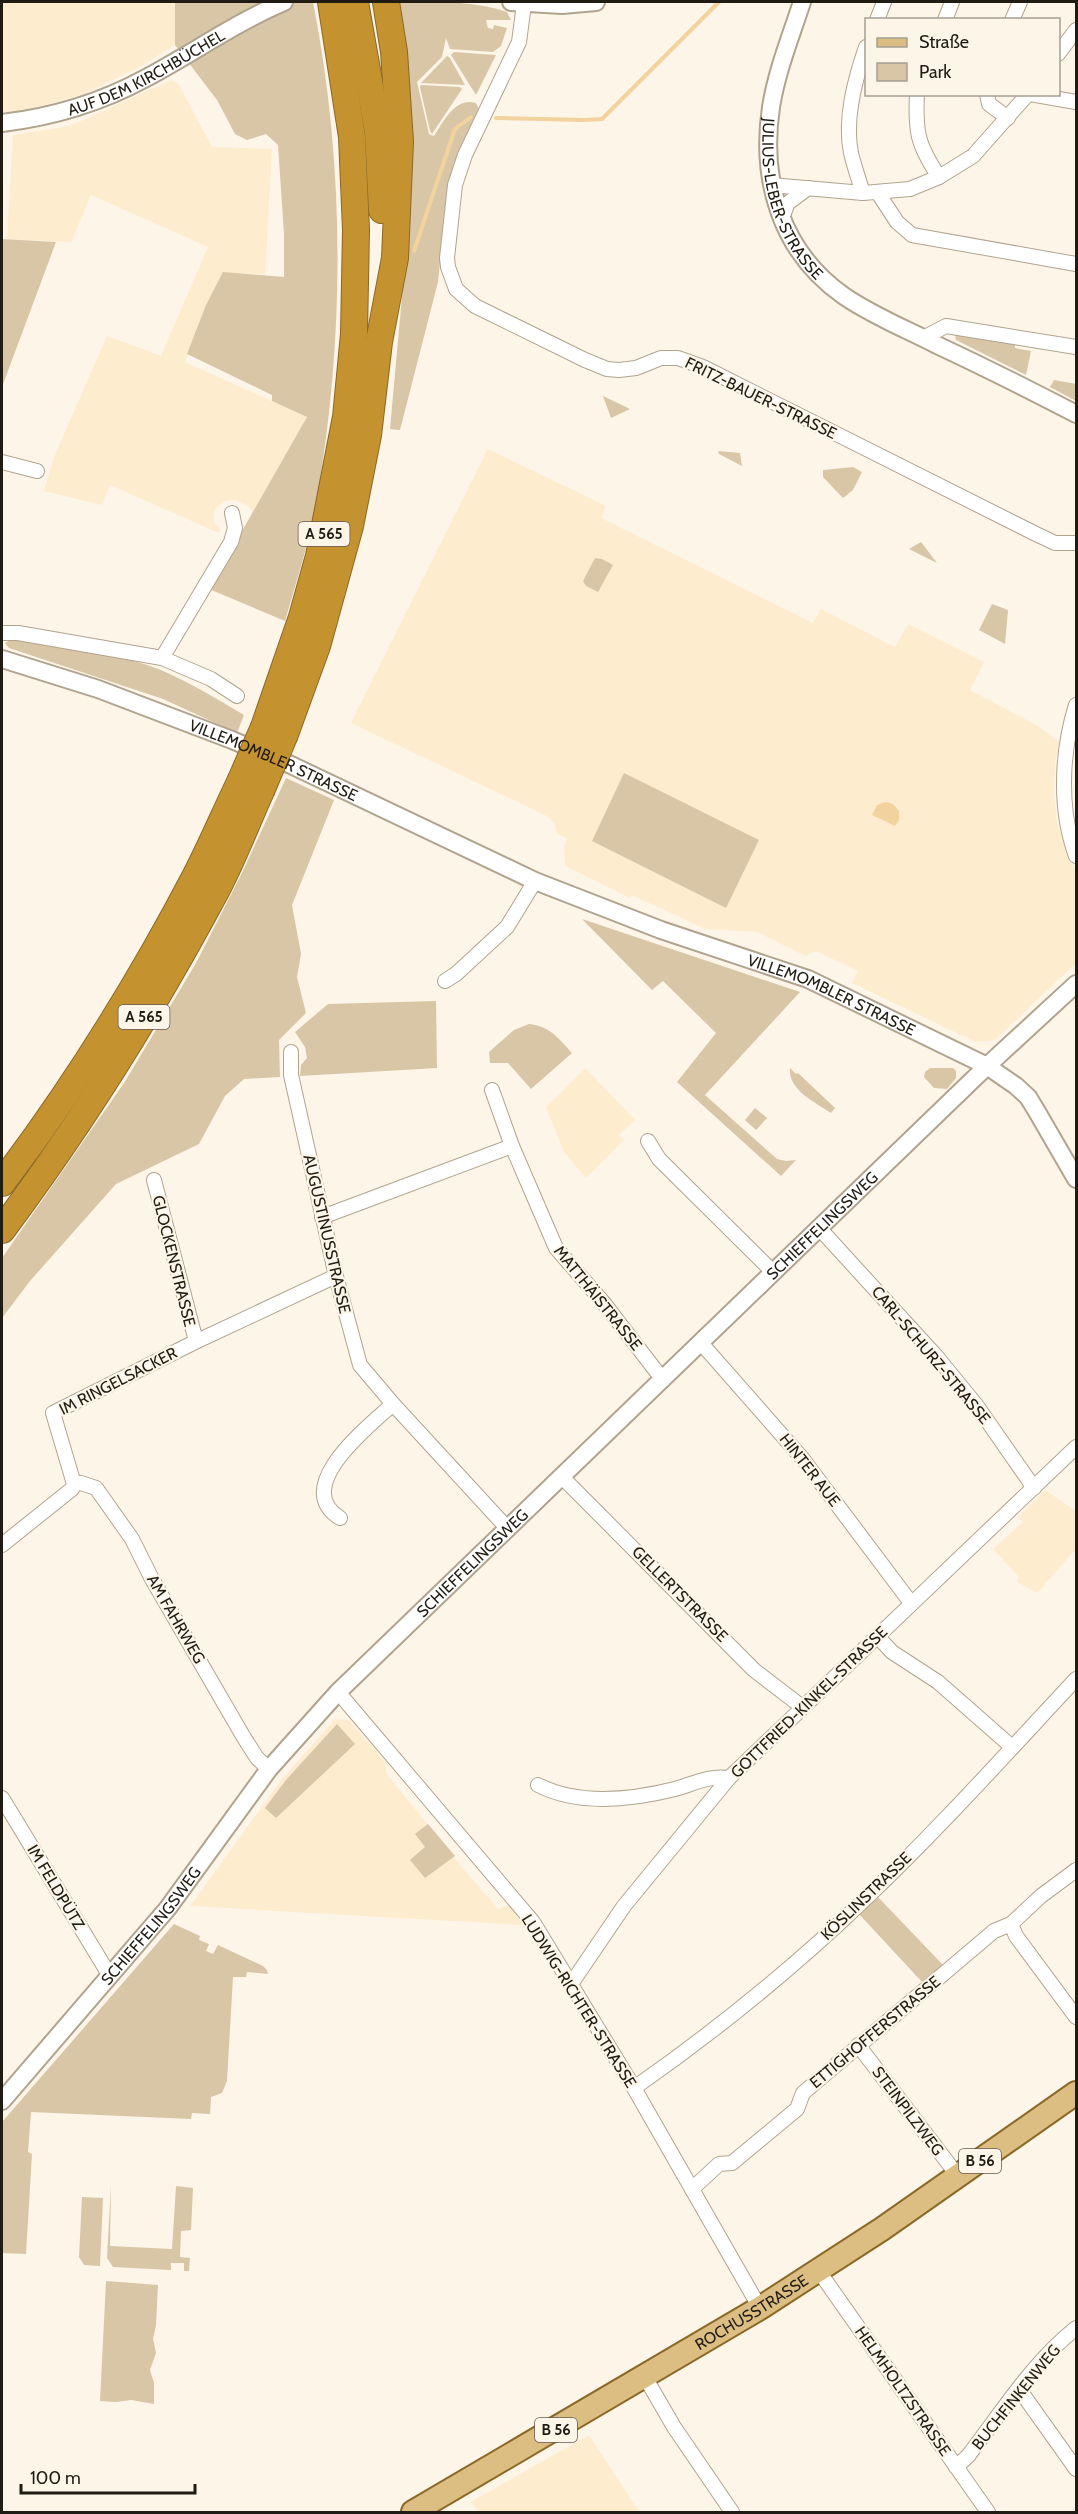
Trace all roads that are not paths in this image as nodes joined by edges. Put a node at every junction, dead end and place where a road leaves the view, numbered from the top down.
1 (284, 2) edge
2 (331, 2) edge
3 (355, 2) edge
4 (386, 2) edge
5 (596, 2) edge
6 (884, 2) edge
7 (952, 2) edge
8 (1020, 2) edge
9 (517, 3) edge
10 (797, 5) edge
11 (878, 18) edge
12 (946, 18) edge
13 (1013, 18) edge
14 (1077, 30) edge
15 (1060, 53) edge
16 (865, 54) edge
17 (917, 96) edge
18 (987, 96) edge
19 (1027, 96) edge
20 (1041, 96) edge
21 (1077, 102) edge
22 (1008, 118) junction
23 (2, 123) edge
24 (939, 177) junction
25 (771, 185) junction
26 (808, 188) junction
27 (863, 193) junction
28 (878, 193) junction
29 (782, 218) junction
30 (1077, 264) edge
31 (923, 338) junction
32 (380, 342) junction
33 (1077, 347) edge
34 (1077, 414) edge
35 (2, 462) edge
36 (37, 471) dead end
37 (232, 513) dead end
38 (1077, 543) edge
39 (2, 633) edge
40 (162, 658) junction
41 (5, 660) edge
42 (237, 696) dead end
43 (1077, 705) edge
44 (275, 731) junction
45 (251, 786) junction
46 (1071, 801) edge
47 (1077, 856) edge
48 (535, 881) junction
49 (445, 981) dead end
50 (1077, 984) edge
51 (291, 1052) dead end
52 (987, 1066) junction
53 (492, 1090) dead end
54 (648, 1141) dead end
55 (512, 1146) junction
56 (1077, 1179) edge
57 (154, 1180) dead end
58 (2, 1183) edge
59 (322, 1217) junction
60 (820, 1229) junction
61 (2, 1230) edge
62 (774, 1273) junction
63 (336, 1276) junction
64 (196, 1341) junction
65 (701, 1343) junction
66 (663, 1380) junction
67 (393, 1404) junction
68 (1077, 1447) edge
69 (562, 1477) junction
70 (74, 1484) junction
71 (1034, 1488) junction
72 (340, 1518) dead end
73 (508, 1529) junction
74 (2, 1545) edge
75 (911, 1603) junction
76 (878, 1637) junction
77 (1077, 1679) edge
78 (338, 1692) junction
79 (801, 1706) junction
80 (1011, 1747) junction
81 (269, 1769) junction
82 (729, 1778) junction
83 (538, 1785) dead end
84 (2, 1797) edge
85 (1077, 1870) edge
86 (1011, 1924) junction
87 (110, 1976) junction
88 (571, 1984) junction
89 (1077, 2017) edge
90 (858, 2045) junction
91 (634, 2088) junction
92 (1077, 2093) edge
93 (2, 2101) edge
94 (958, 2176) junction
95 (692, 2189) junction
96 (818, 2270) junction
97 (760, 2308) junction
98 (1077, 2328) edge
99 (645, 2377) junction
100 (1019, 2389) junction
101 (956, 2467) junction
102 (1077, 2469) edge
103 (413, 2512) edge
104 (732, 2512) edge
105 (988, 2512) edge

1 - 23 street, AUF DEM KIRCHBÜCHEL
2 - 44 highway, A 565
3 - 32 highway, A 565
4 - 32 highway
5 - 9 street
6 - 11 street
7 - 12 street
8 - 13 street
9 - 38 street, FRITZ-BAUER-STRASSE
10 - 25 street, JULIUS-LEBER-STRASSE
14 - 15 street
16 - 27 street
17 - 24 street
18 - 22 street
19 - 22 street
20 - 21 street
22 - 24 street
24 - 28 street
25 - 26 street
25 - 29 street, JULIUS-LEBER-STRASSE
26 - 27 street
26 - 29 street
27 - 28 street
28 - 30 street
29 - 31 street, JULIUS-LEBER-STRASSE
31 - 33 street
31 - 34 street, JULIUS-LEBER-STRASSE
32 - 44 highway, A 565
35 - 36 street
37 - 40 street
39 - 40 street
40 - 42 street
41 - 48 street, VILLEMOMBLER STRASSE
43 - 46 street
44 - 45 highway, A 565, bridge
45 - 58 highway, A 565
45 - 61 highway, A 565
46 - 47 street
48 - 49 street
48 - 52 street, VILLEMOMBLER STRASSE
50 - 52 street, SCHIEFFELINGSWEG
51 - 59 street, AUGUSTINUSSTRASSE
52 - 56 street, VILLEMOMBLER STRASSE
52 - 60 street, SCHIEFFELINGSWEG
53 - 55 street, MATTHÄISTRASSE
54 - 62 street
55 - 59 street
55 - 66 street, MATTHÄISTRASSE
57 - 64 street, GLOCKENSTRASSE
59 - 63 street, AUGUSTINUSSTRASSE
60 - 62 street, SCHIEFFELINGSWEG
60 - 71 street, CARL-SCHURZ-STRASSE
62 - 65 street, SCHIEFFELINGSWEG
63 - 64 street, IM RINGELSACKER
63 - 67 street, AUGUSTINUSSTRASSE
64 - 70 street, IM RINGELSACKER
65 - 66 street, SCHIEFFELINGSWEG
65 - 75 street, HINTER AUE
66 - 69 street, SCHIEFFELINGSWEG
67 - 72 street
67 - 73 street, AUGUSTINUSSTRASSE
68 - 71 street, GOTTFRIED-KINKEL-STRASSE
69 - 73 street, SCHIEFFELINGSWEG
69 - 79 street, GELLERTSTRASSE
70 - 74 street
70 - 81 street, AM FAHRWEG
71 - 75 street, GOTTFRIED-KINKEL-STRASSE
73 - 78 street, SCHIEFFELINGSWEG
75 - 76 street, GOTTFRIED-KINKEL-STRASSE
76 - 79 street, GOTTFRIED-KINKEL-STRASSE
76 - 80 street
77 - 80 street, KÖSLINSTRASSE
78 - 81 street, SCHIEFFELINGSWEG
78 - 88 street, LUDWIG-RICHTER-STRASSE
79 - 82 street, GOTTFRIED-KINKEL-STRASSE
80 - 91 street, KÖSLINSTRASSE
81 - 87 street, SCHIEFFELINGSWEG
82 - 83 street
82 - 88 street, GOTTFRIED-KINKEL-STRASSE
84 - 87 street, IM FELDPÜTZ
85 - 86 street, ETTIGHOFFERSTRASSE
86 - 89 street
86 - 90 street, ETTIGHOFFERSTRASSE
87 - 93 street, SCHIEFFELINGSWEG
88 - 91 street, LUDWIG-RICHTER-STRASSE
90 - 94 street, STEINPILZWEG
90 - 95 street, ETTIGHOFFERSTRASSE
91 - 95 street, LUDWIG-RICHTER-STRASSE
92 - 94 main road, ROCHUSSTRASSE / B 56
94 - 96 main road, ROCHUSSTRASSE / B 56
95 - 97 street, LUDWIG-RICHTER-STRASSE
96 - 97 main road, ROCHUSSTRASSE / B 56
96 - 101 street, HELMHOLTZSTRASSE
97 - 99 main road, ROCHUSSTRASSE / B 56
98 - 100 street, BUCHFINKENWEG
99 - 103 main road, ROCHUSSTRASSE / B 56
99 - 104 street
100 - 101 street, BUCHFINKENWEG
100 - 102 street
101 - 105 street, HELMHOLTZSTRASSE

